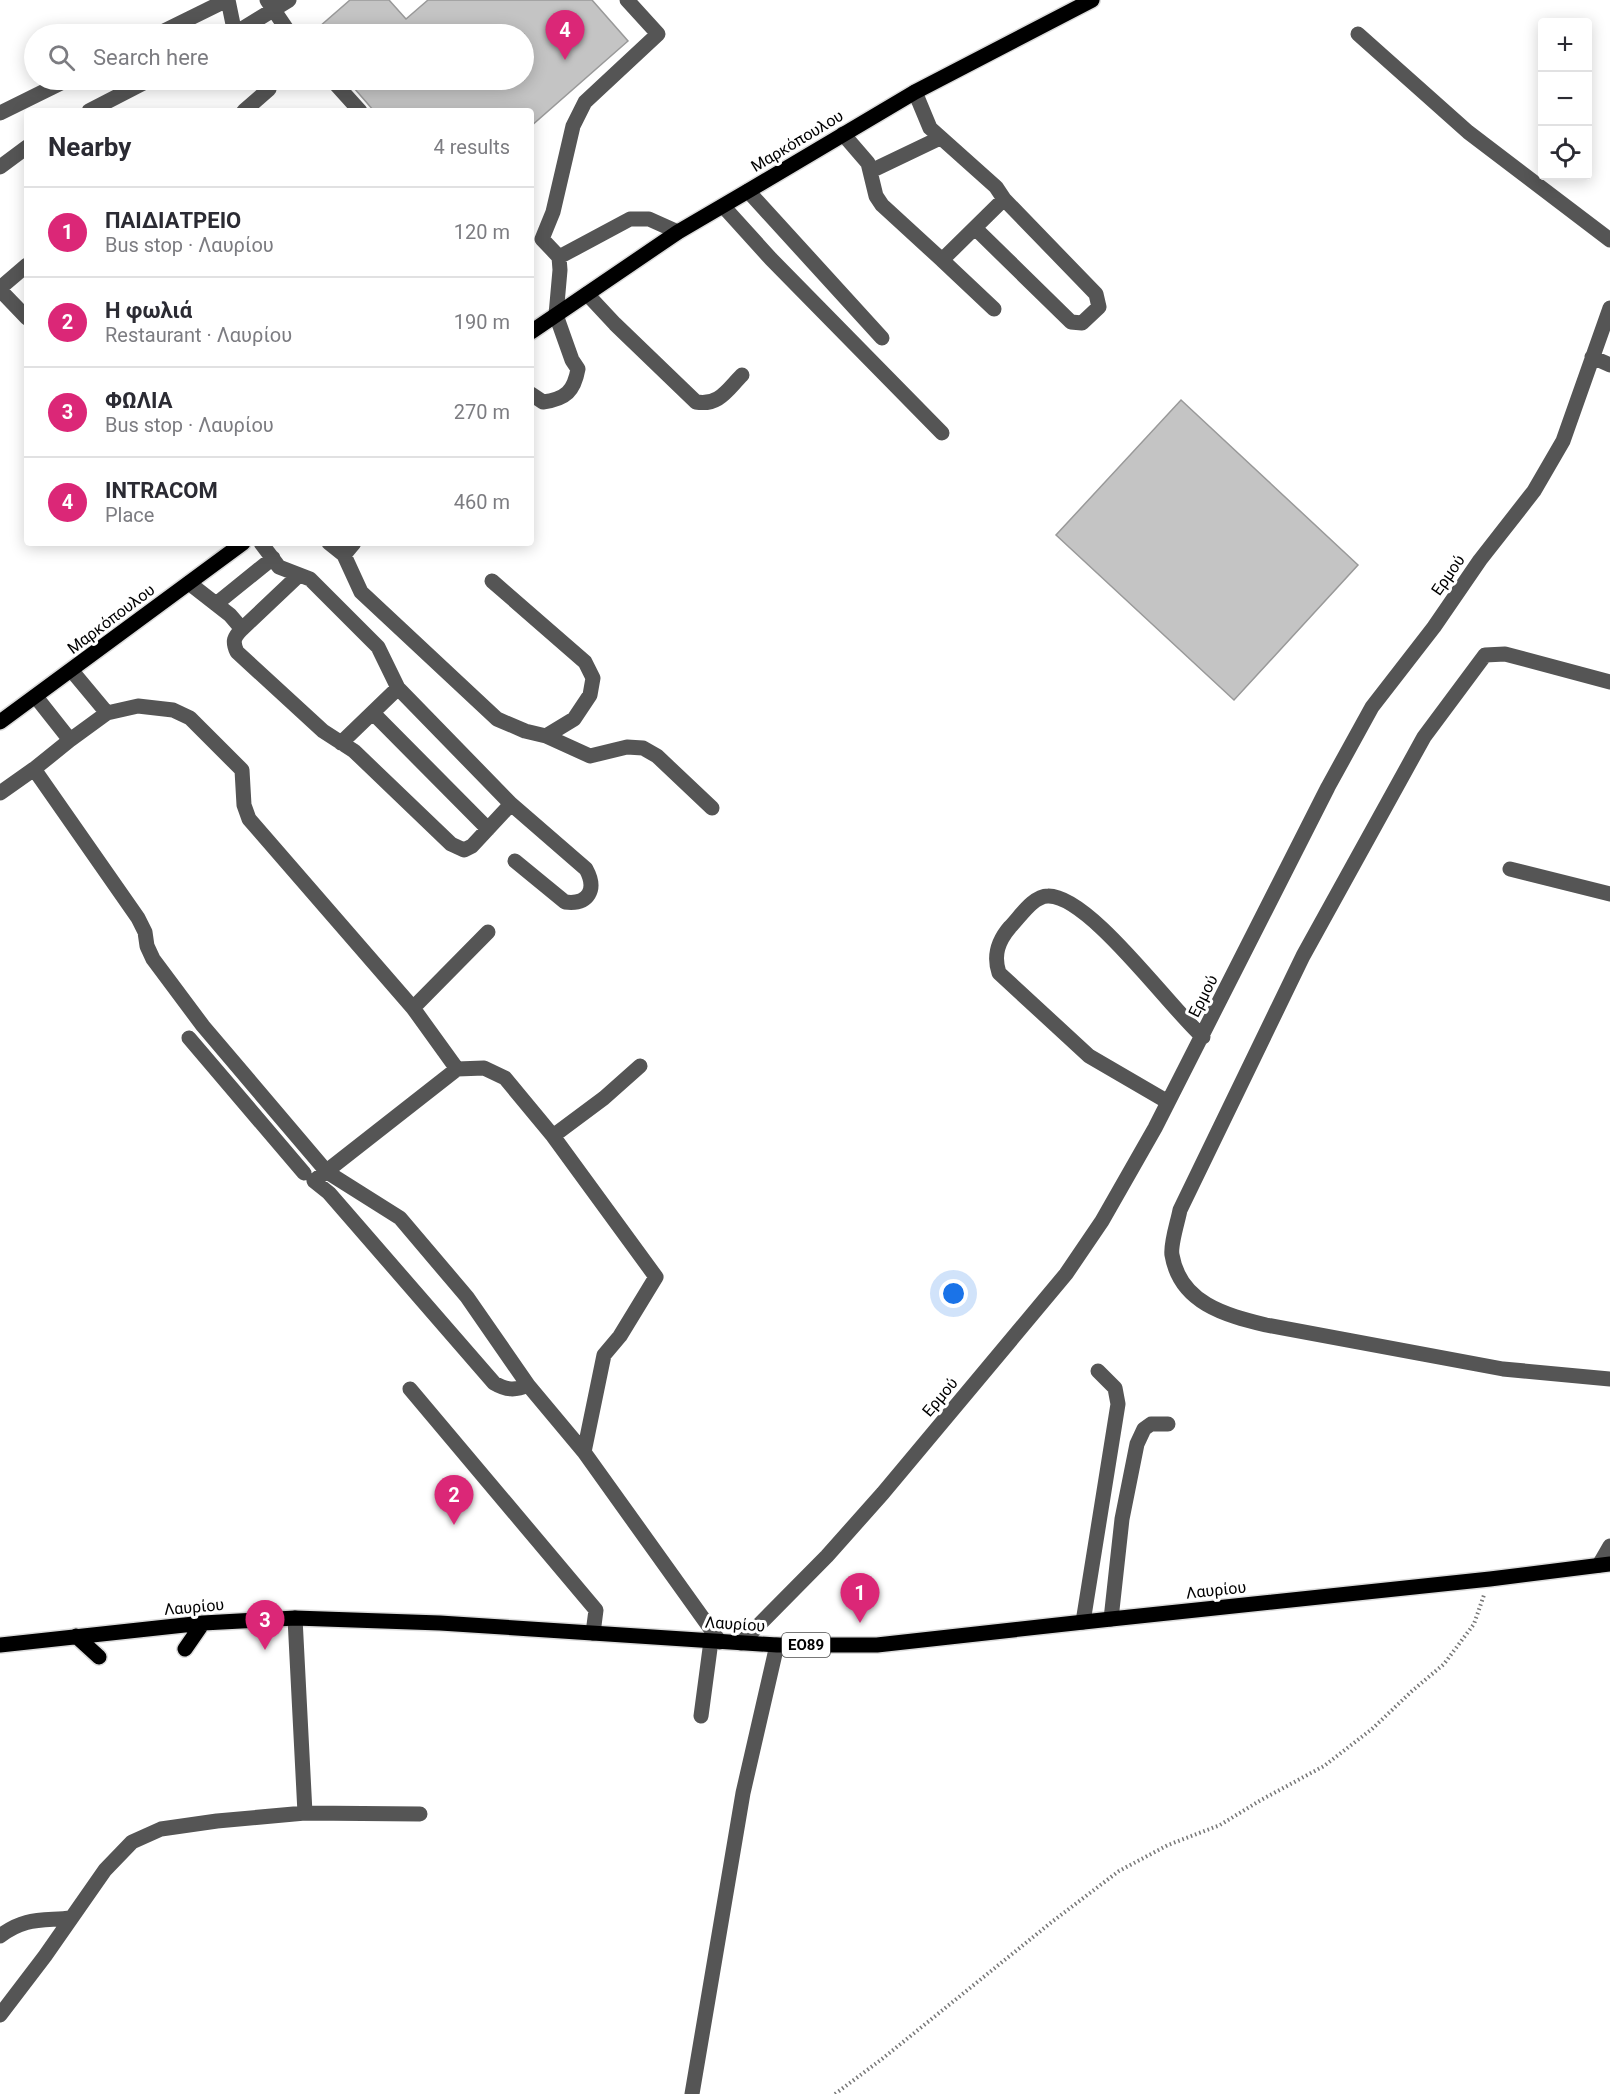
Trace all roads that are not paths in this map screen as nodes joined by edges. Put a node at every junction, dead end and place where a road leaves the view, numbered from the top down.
1 (228, 0) edge
2 (290, 0) edge
3 (627, 0) edge
4 (1092, 0) edge
5 (270, 5) edge
6 (179, 24) edge
7 (233, 24) edge
8 (247, 24) edge
9 (283, 24) edge
10 (1358, 34) dead end
11 (47, 90) edge
12 (130, 90) edge
13 (268, 90) edge
14 (341, 90) edge
15 (915, 92) junction
16 (95, 108) edge
17 (247, 108) edge
18 (357, 108) edge
19 (0, 113) edge
20 (843, 135) junction
21 (940, 138) junction
22 (24, 149) edge
23 (0, 167) edge
24 (871, 171) junction
25 (748, 191) junction
26 (1004, 199) junction
27 (723, 206) junction
28 (975, 228) junction
29 (678, 232) junction
30 (536, 240) edge
31 (1610, 240) edge
32 (559, 257) junction
33 (942, 260) junction
34 (24, 268) edge
35 (0, 289) edge
36 (587, 294) junction
37 (1610, 308) edge
38 (994, 309) dead end
39 (24, 315) edge
40 (556, 315) junction
41 (534, 330) edge
42 (882, 338) dead end
43 (1592, 357) junction
44 (1610, 365) edge
45 (741, 375) dead end
46 (534, 396) edge
47 (942, 433) dead end
48 (239, 546) edge
49 (263, 546) edge
50 (349, 549) edge
51 (273, 558) junction
52 (298, 576) junction
53 (492, 581) dead end
54 (189, 583) junction
55 (216, 604) junction
56 (242, 630) junction
57 (72, 671) junction
58 (1610, 682) edge
59 (398, 688) junction
60 (36, 697) junction
61 (107, 713) junction
62 (373, 713) junction
63 (0, 722) edge
64 (546, 736) junction
65 (70, 740) junction
66 (341, 743) junction
67 (34, 769) junction
68 (0, 793) edge
69 (511, 804) junction
70 (712, 808) dead end
71 (488, 829) junction
72 (515, 861) dead end
73 (1510, 869) dead end
74 (1610, 894) edge
75 (488, 932) dead end
76 (413, 1008) junction
77 (1203, 1037) junction
78 (189, 1038) dead end
79 (640, 1066) dead end
80 (457, 1069) junction
81 (249, 1080) junction
82 (234, 1093) junction
83 (1168, 1102) junction
84 (553, 1136) junction
85 (327, 1172) junction
86 (304, 1173) dead end
87 (1098, 1371) dead end
88 (1610, 1379) edge
89 (528, 1385) junction
90 (410, 1389) dead end
91 (1168, 1424) dead end
92 (584, 1452) junction
93 (1610, 1546) edge
94 (1604, 1564) edge
95 (295, 1618) junction
96 (1112, 1619) junction
97 (1083, 1622) junction
98 (203, 1623) junction
99 (593, 1633) junction
100 (76, 1636) junction
101 (715, 1641) junction
102 (741, 1643) junction
103 (0, 1645) edge
104 (777, 1645) junction
105 (185, 1649) dead end
106 (99, 1657) dead end
107 (701, 1716) dead end
108 (305, 1814) junction
109 (420, 1814) dead end
110 (71, 1918) junction
111 (0, 1936) edge
112 (0, 2015) edge
113 (692, 2094) edge

1 - 6 street
1 - 7 street
2 - 5 street
3 - 30 street
4 - 15 main road, Μαρκόπουλου
5 - 8 street
5 - 9 street
10 - 31 street
11 - 19 street
12 - 16 street
13 - 17 street
14 - 18 street
15 - 20 main road, Μαρκόπουλου
15 - 21 street
20 - 24 street
20 - 25 main road, Μαρκόπουλου
21 - 24 street
21 - 26 street
22 - 23 street
24 - 33 street
25 - 27 main road, Μαρκόπουλου
25 - 42 street
26 - 28 street
26 - 28 street
27 - 29 main road, Μαρκόπουλου
27 - 47 street
28 - 33 street
29 - 32 street
29 - 36 main road, Μαρκόπουλου
30 - 32 street
32 - 40 street
33 - 38 street
34 - 35 street
35 - 39 street
36 - 40 main road, Μαρκόπουλου
36 - 45 street
37 - 43 street, Ερμού
40 - 41 main road, Μαρκόπουλου
40 - 46 street
43 - 44 street
43 - 77 street, Ερμού
48 - 54 main road, Μαρκόπουλου
49 - 51 street
50 - 64 street
51 - 52 street
51 - 55 street
52 - 56 street
52 - 59 street
53 - 64 street
54 - 55 street
54 - 57 main road, Μαρκόπουλου
55 - 56 street
56 - 66 street
57 - 60 main road, Μαρκόπουλου
57 - 61 street
58 - 88 street
59 - 62 street
59 - 69 street
60 - 63 main road, Μαρκόπουλου
60 - 65 street
61 - 65 street
61 - 76 street
62 - 66 street
62 - 71 street
64 - 70 street
65 - 67 street
66 - 71 street
67 - 68 street
67 - 81 street
69 - 71 street
69 - 72 street
73 - 74 street
75 - 76 street
76 - 80 street
77 - 83 street, Ερμού
77 - 83 street
78 - 82 street
79 - 84 street
80 - 84 street
80 - 85 street
81 - 82 street
81 - 85 street
82 - 86 street
83 - 102 street, Ερμού
84 - 92 street
85 - 89 street
85 - 89 street
87 - 97 street
89 - 92 street
90 - 99 street
91 - 96 street
92 - 101 street
93 - 94 street
94 - 96 main road, Λαυρίου / ΕΟ89
95 - 98 main road, Λαυρίου / ΕΟ89
95 - 99 main road, Λαυρίου / ΕΟ89
95 - 108 street
96 - 97 main road, Λαυρίου / ΕΟ89
97 - 104 main road, Λαυρίου / ΕΟ89
98 - 100 main road, Λαυρίου / ΕΟ89
98 - 105 main road
99 - 101 main road, Λαυρίου / ΕΟ89
100 - 103 main road, Λαυρίου / ΕΟ89
100 - 106 main road
101 - 102 main road, Λαυρίου / ΕΟ89
101 - 107 street
102 - 104 main road, Λαυρίου / ΕΟ89
104 - 113 street
108 - 109 street
108 - 110 street
110 - 111 street
110 - 112 street

